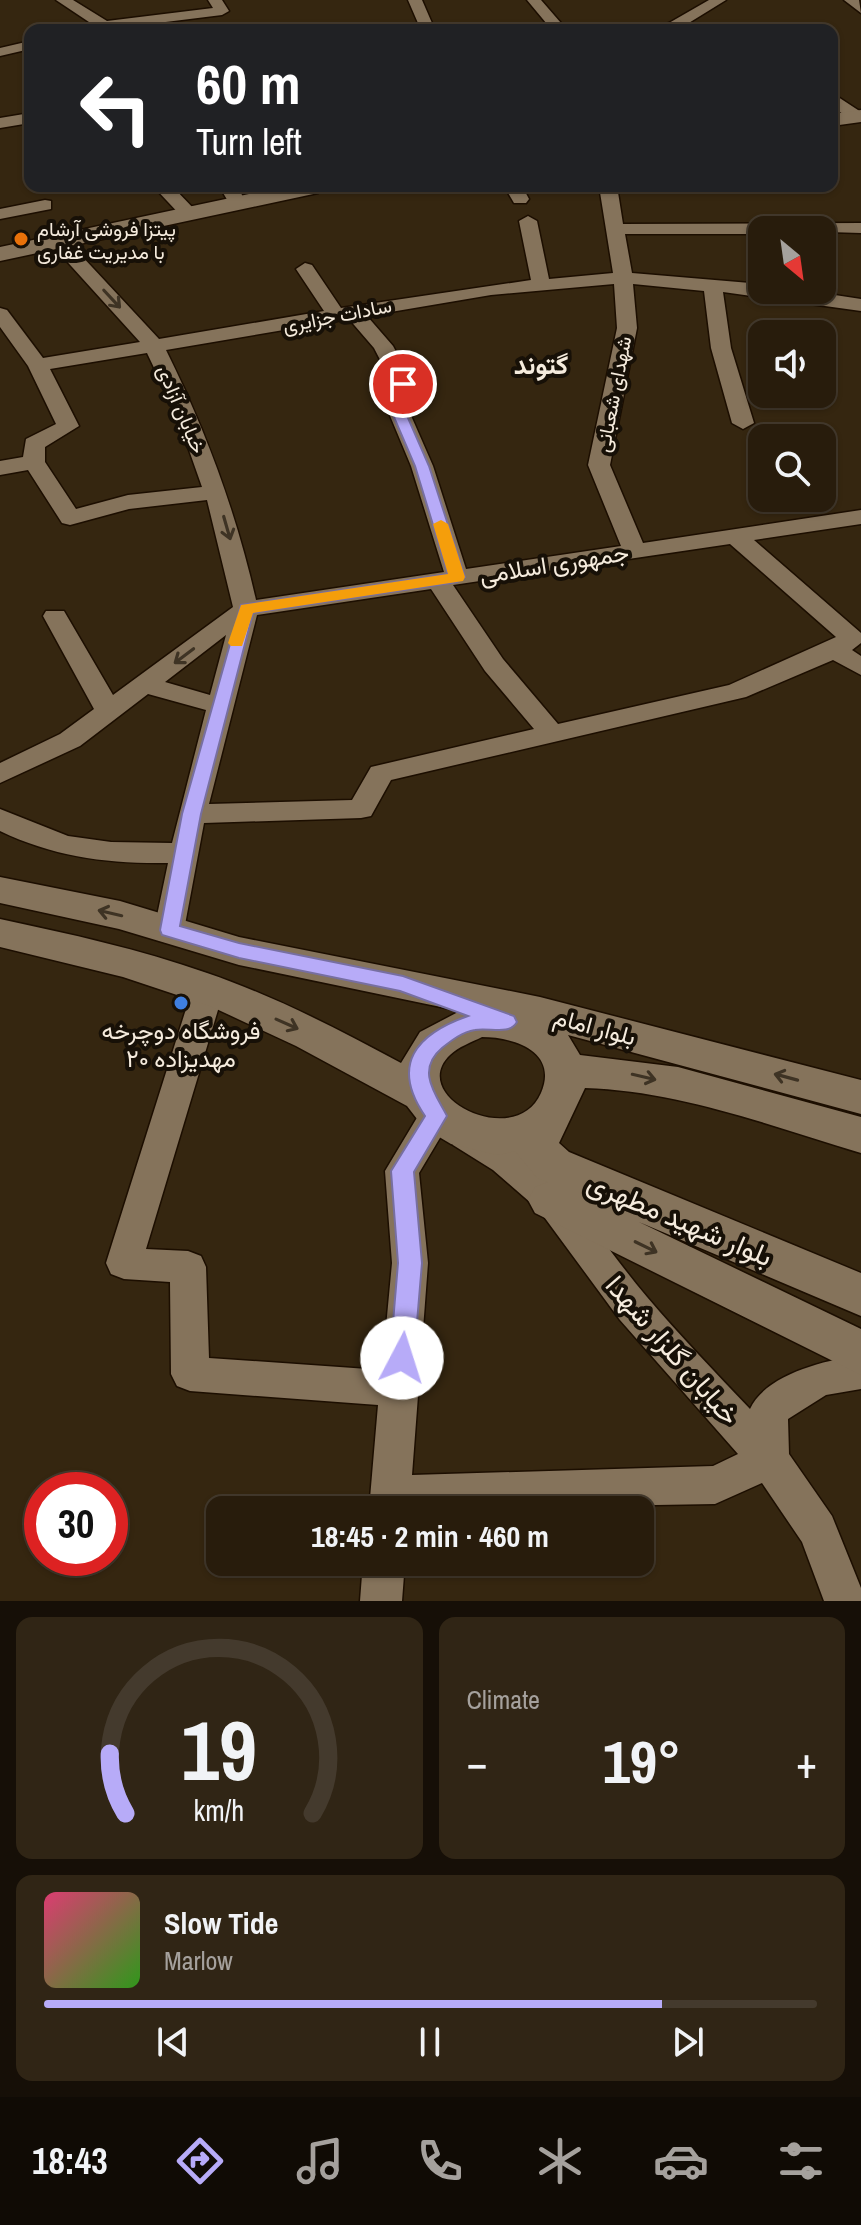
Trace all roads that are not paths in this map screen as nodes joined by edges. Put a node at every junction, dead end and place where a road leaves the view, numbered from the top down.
1 (63, 0) edge
2 (215, 0) edge
3 (415, 0) edge
4 (534, 0) edge
5 (678, 0) edge
6 (719, 0) edge
7 (851, 0) edge
8 (861, 9) edge
9 (697, 13) junction
10 (102, 24) edge
11 (135, 24) edge
12 (425, 24) edge
13 (555, 24) edge
14 (679, 24) edge
15 (24, 46) edge
16 (0, 52) edge
17 (838, 102) edge
18 (859, 116) edge
19 (24, 119) edge
20 (838, 119) edge
21 (0, 123) edge
22 (168, 192) edge
23 (261, 192) edge
24 (609, 192) edge
25 (233, 195) edge
26 (45, 205) dead end
27 (0, 214) edge
28 (189, 214) junction
29 (528, 221) dead end
30 (861, 228) edge
31 (615, 229) junction
32 (59, 242) junction
33 (0, 254) edge
34 (305, 269) dead end
35 (623, 278) junction
36 (541, 285) junction
37 (713, 286) junction
38 (748, 289) edge
39 (836, 301) edge
40 (861, 305) edge
41 (344, 312) junction
42 (3, 323) edge
43 (153, 344) junction
44 (38, 365) junction
45 (743, 423) dead end
46 (34, 462) junction
47 (0, 468) edge
48 (215, 492) junction
49 (861, 517) edge
50 (735, 536) junction
51 (635, 551) junction
52 (447, 579) junction
53 (246, 609) junction
54 (55, 616) dead end
55 (835, 650) junction
56 (861, 667) edge
57 (145, 685) junction
58 (218, 705) junction
59 (109, 712) junction
60 (553, 735) junction
61 (0, 774) edge
62 (192, 814) junction
63 (0, 819) edge
64 (184, 853) junction
65 (0, 890) edge
66 (169, 930) junction
67 (0, 933) edge
68 (403, 984) junction
69 (208, 990) junction
70 (591, 1025) junction
71 (521, 1026) junction
72 (567, 1071) junction
73 (861, 1097) edge
74 (439, 1114) junction
75 (549, 1117) junction
76 (861, 1135) edge
77 (551, 1200) junction
78 (861, 1295) edge
79 (861, 1353) edge
80 (861, 1372) edge
81 (399, 1389) junction
82 (769, 1459) junction
83 (390, 1496) edge
84 (504, 1496) edge
85 (383, 1576) edge
86 (381, 1601) edge
87 (845, 1601) edge

1 - 10 street
2 - 11 street
3 - 12 street
4 - 13 street
5 - 9 street
6 - 9 street
7 - 8 street
9 - 14 street
15 - 16 street
17 - 18 street
18 - 20 street
19 - 21 street
22 - 28 street
23 - 25 street
24 - 31 street, شهدای شعبانی
25 - 28 street
26 - 27 street
28 - 32 street
29 - 36 street
30 - 31 street
31 - 35 street, شهدای شعبانی
32 - 33 street
32 -> 43 street, خیابان آزادی
34 - 41 street
35 - 36 street, سادات جزایری
35 - 37 street, سادات جزایری
35 - 51 street, شهدای شعبانی
36 - 41 street, سادات جزایری
37 - 38 street, سادات جزایری
37 - 45 street
39 - 40 street, سادات جزایری
41 - 43 street, سادات جزایری
41 - 52 street
42 - 44 street
43 - 44 street, سادات جزایری
43 - 48 street, خیابان آزادی
44 - 46 street
46 - 47 street
46 - 48 street
48 -> 53 street, خیابان آزادی
49 - 50 street, جمهوری اسلامی
50 - 51 street, جمهوری اسلامی
50 - 55 street
51 - 52 street, جمهوری اسلامی
52 - 53 street, جمهوری اسلامی
52 - 60 street
53 -> 57 street, جمهوری اسلامی
53 - 58 street
54 - 59 street
55 - 56 street
55 - 60 street
57 - 58 street
57 - 59 street, جمهوری اسلامی
58 - 62 street
59 - 61 street, جمهوری اسلامی
60 - 62 street
62 - 64 street
63 - 64 street
64 - 66 street
66 -> 65 street, بلوار امام
66 - 68 street, بلوار امام
67 - 69 street
68 - 70 street, بلوار امام
68 - 71 street
69 -> 74 street
69 - 81 street
70 - 71 street
73 -> 70 street, بلوار امام
71 - 72 street
71 - 74 street
72 - 75 street
72 -> 76 street, بلوار امام
74 - 75 street
74 - 77 street, خیابان گلزار شهدا
74 - 81 street
75 - 78 street, بلوار شهید مطهری
77 -> 79 street, بلوار شهید مطهری
77 - 82 street, خیابان گلزار شهدا
80 - 82 street
81 - 83 street
82 - 84 street
82 - 87 street, خیابان گلزار شهدا
85 - 86 street

